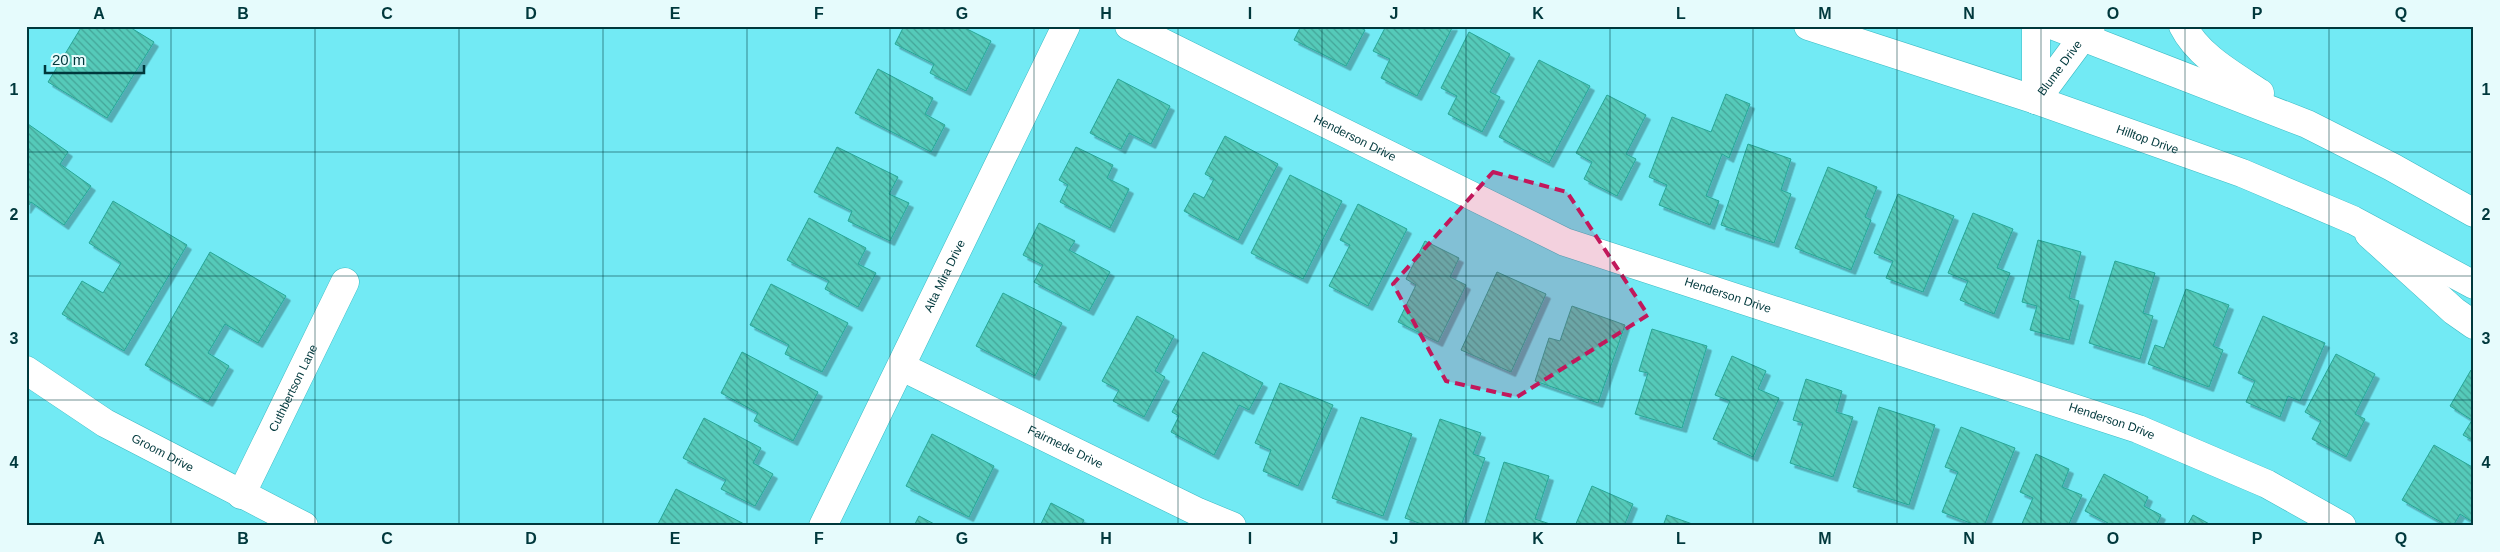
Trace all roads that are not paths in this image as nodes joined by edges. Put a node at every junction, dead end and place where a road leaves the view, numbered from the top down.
1 (1066, 26) edge
2 (1129, 26) edge
3 (1808, 26) edge
4 (2036, 26) edge
5 (2054, 26) edge
6 (2183, 26) edge
7 (2087, 31) edge
8 (2036, 100) junction
9 (2307, 124) junction
10 (2474, 213) edge
11 (2353, 220) junction
12 (346, 282) dead end
13 (2474, 285) edge
14 (2474, 325) edge
15 (902, 367) junction
16 (26, 370) edge
17 (242, 495) junction
18 (304, 526) edge
19 (823, 526) edge
20 (1232, 526) edge
21 (2342, 526) edge

1 - 15 street, Alta Mira Drive
2 - 21 street, Henderson Drive
3 - 8 street, Hilltop Drive
4 - 8 street, Blume Drive
5 - 7 street
6 - 9 street
7 - 8 street, Blume Drive
7 - 9 street
8 - 11 street, Hilltop Drive
9 - 10 street
11 - 13 street, Hilltop Drive
11 - 14 street
12 - 17 street, Cuthbertson Lane
15 - 19 street, Alta Mira Drive
15 - 20 street, Fairmede Drive
16 - 17 street, Groom Drive
17 - 18 street, Groom Drive

